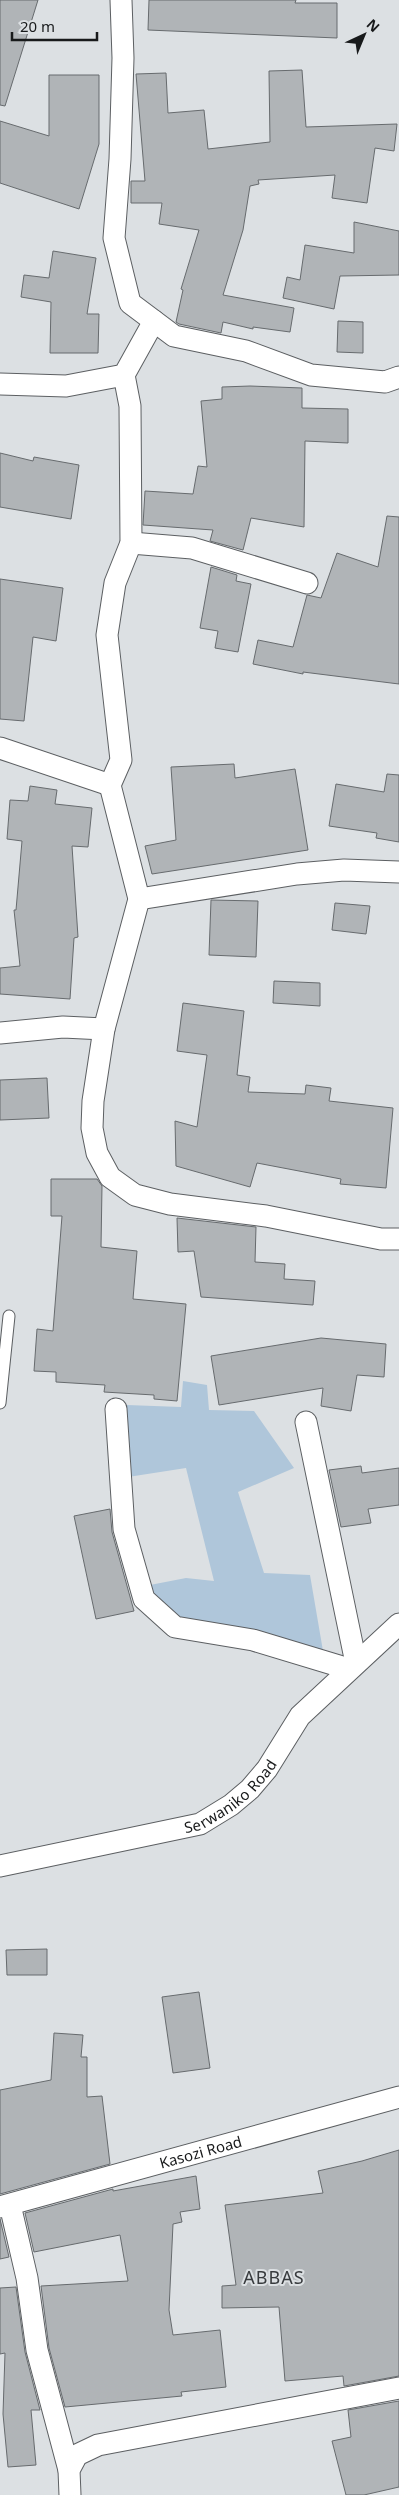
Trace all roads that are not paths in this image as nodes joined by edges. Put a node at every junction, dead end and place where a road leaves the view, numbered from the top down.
1 (121, 0) edge
2 (154, 321) junction
3 (124, 375) junction
4 (399, 377) edge
5 (0, 384) edge
6 (131, 542) junction
7 (306, 583) dead end
8 (0, 748) edge
9 (110, 785) junction
10 (399, 872) edge
11 (139, 899) junction
12 (104, 1029) junction
13 (0, 1033) edge
14 (399, 1239) edge
15 (10, 1316) dead end
16 (0, 1403) edge
17 (116, 1409) dead end
18 (306, 1422) dead end
19 (399, 1624) edge
20 (352, 1666) junction
21 (0, 1866) edge
22 (399, 2097) edge
23 (5, 2206) edge
24 (399, 2388) edge
25 (69, 2470) junction
26 (70, 2495) edge

1 - 2 street
2 - 3 street
2 - 4 street
3 - 5 street
3 - 6 street
6 - 7 street
6 - 9 street
8 - 9 street
9 - 11 street
10 - 11 street
11 - 12 street
12 - 13 street
12 - 14 street
15 - 16 lane
17 - 20 street
18 - 20 street
19 - 20 street, Serwaniko Road
20 - 21 street, Serwaniko Road
22 - 23 street, Kasozi Road
23 - 25 street
24 - 25 street
25 - 26 street

